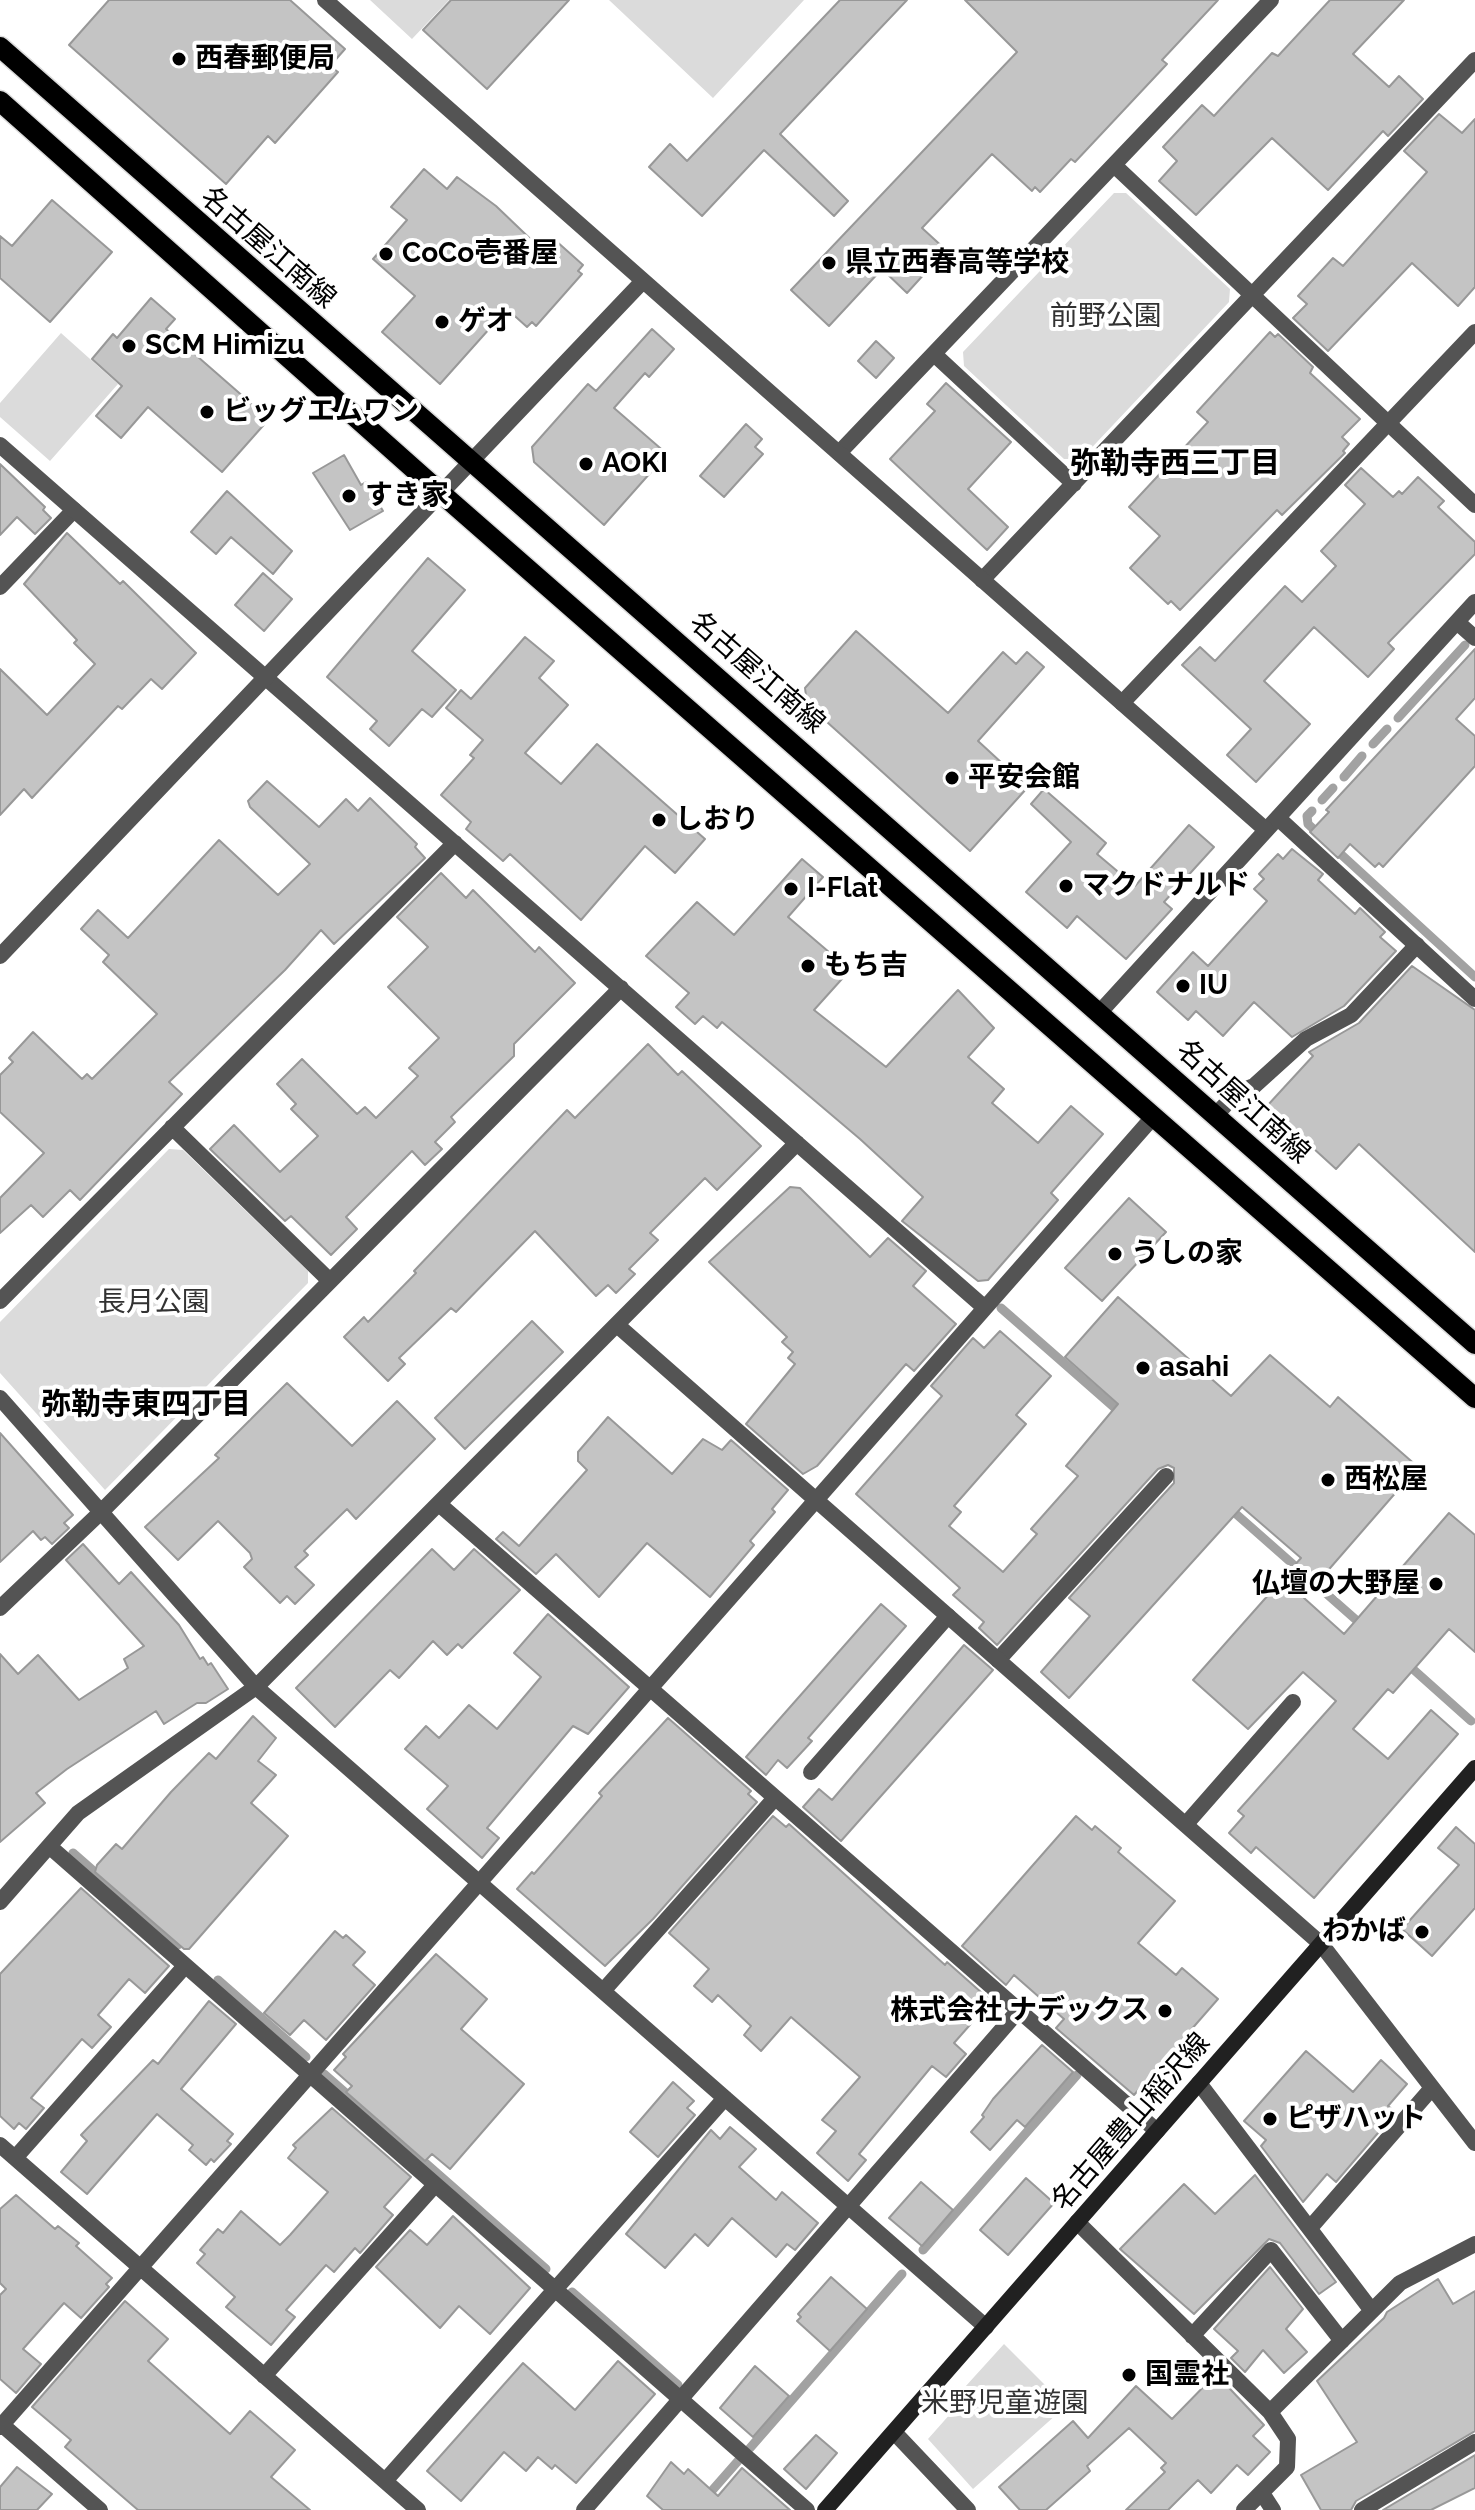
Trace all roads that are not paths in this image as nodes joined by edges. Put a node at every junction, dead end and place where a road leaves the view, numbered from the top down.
1 (325, 0) edge
2 (1271, 0) edge
3 (0, 47) edge
4 (1475, 60) edge
5 (0, 101) edge
6 (1114, 165) junction
7 (643, 281) junction
8 (1252, 295) junction
9 (1475, 332) edge
10 (934, 354) junction
11 (1388, 423) junction
12 (0, 445) edge
13 (839, 453) junction
14 (471, 463) junction
15 (1074, 484) junction
16 (442, 494) junction
17 (1475, 505) edge
18 (74, 510) junction
19 (982, 580) junction
20 (0, 587) edge
21 (1475, 602) edge
22 (1457, 622) junction
23 (1475, 638) edge
24 (266, 678) junction
25 (1122, 703) junction
26 (1278, 818) junction
27 (1266, 830) junction
28 (455, 843) junction
29 (1417, 945) junction
30 (0, 956) edge
31 (621, 988) junction
32 (1475, 999) edge
33 (1100, 1012) junction
34 (1216, 1115) junction
35 (1154, 1116) junction
36 (172, 1127) junction
37 (797, 1143) junction
38 (330, 1281) junction
39 (0, 1301) edge
40 (985, 1308) junction
41 (617, 1325) junction
42 (1475, 1344) edge
43 (0, 1398) edge
44 (1475, 1398) edge
45 (1166, 1476) dead end
46 (816, 1500) junction
47 (439, 1504) junction
48 (101, 1512) junction
49 (0, 1608) edge
50 (948, 1616) junction
51 (998, 1660) junction
52 (256, 1687) junction
53 (650, 1689) junction
54 (1293, 1702) dead end
55 (1475, 1768) edge
56 (811, 1772) dead end
57 (775, 1798) junction
58 (1186, 1824) junction
59 (49, 1846) junction
60 (479, 1883) junction
61 (0, 1902) edge
62 (1321, 1944) junction
63 (185, 1966) junction
64 (603, 1991) junction
65 (1019, 2010) junction
66 (310, 2075) junction
67 (1199, 2083) junction
68 (1432, 2088) junction
69 (725, 2098) junction
70 (1157, 2131) junction
71 (1475, 2143) edge
72 (0, 2145) edge
73 (15, 2158) junction
74 (435, 2185) junction
75 (848, 2206) junction
76 (1077, 2222) junction
77 (1310, 2228) junction
78 (1475, 2244) edge
79 (140, 2268) junction
80 (554, 2289) junction
81 (1372, 2311) junction
82 (986, 2327) junction
83 (1192, 2336) junction
84 (1342, 2341) junction
85 (264, 2376) junction
86 (680, 2399) junction
87 (1270, 2412) junction
88 (1, 2425) edge
89 (894, 2432) junction
90 (1475, 2442) edge
91 (385, 2481) junction
92 (1262, 2493) junction
93 (100, 2510) edge
94 (418, 2510) edge
95 (584, 2510) edge
96 (807, 2510) edge
97 (825, 2510) edge
98 (968, 2510) edge
99 (1244, 2510) edge
100 (1273, 2510) edge
101 (1362, 2510) edge

1 - 7 street
2 - 6 street
3 - 14 main road, 名古屋江南線
4 - 8 street
5 - 16 main road
6 - 8 street
6 - 10 street
7 - 13 street
7 - 14 street
8 - 11 street
8 - 15 street
9 - 11 street
10 - 13 street
10 - 15 street
11 - 17 street
11 - 25 street
12 - 18 street
13 - 19 street
14 - 16 street
14 - 33 main road, 名古屋江南線
15 - 19 street
16 - 24 street
16 - 35 main road
18 - 20 street
18 - 24 street
19 - 25 street
21 - 22 street
22 - 23 street
22 - 26 street
24 - 28 street
24 - 30 street
25 - 27 street
26 - 27 street
26 - 29 street
27 - 33 street
28 - 31 street
28 - 36 street
29 - 32 street
29 - 34 street
31 - 37 street
31 - 38 street
33 - 34 main road, 名古屋江南線
34 - 42 main road, 名古屋江南線
35 - 40 street
35 - 44 main road
36 - 38 street
36 - 39 street
37 - 40 street
37 - 41 street
38 - 48 street
40 - 46 street
41 - 46 street
41 - 47 street
43 - 48 street
45 - 51 street
46 - 50 street
46 - 53 street
47 - 52 street
47 - 53 street
48 - 49 street
48 - 52 street
50 - 51 street
50 - 56 street
51 - 58 street
52 - 59 street
52 - 60 street
53 - 57 street
53 - 60 street
54 - 58 street
55 - 62 main road, 名古屋豊山稲沢線
57 - 64 street
57 - 65 street
58 - 62 street
59 - 61 street
59 - 63 street
60 - 64 street
60 - 66 street
62 - 67 main road, 名古屋豊山稲沢線
62 - 68 street
63 - 66 street
63 - 73 street
64 - 69 street
65 - 70 street
65 - 75 street
66 - 74 street
66 - 79 street
67 - 70 main road, 名古屋豊山稲沢線
67 - 77 street
68 - 71 street
68 - 77 street
69 - 75 street
69 - 80 street
70 - 76 main road, 名古屋豊山稲沢線
72 - 73 street
73 - 79 street
74 - 80 street
74 - 85 street
75 - 82 street
75 - 86 street
76 - 82 main road, 名古屋豊山稲沢線
76 - 83 street
77 - 81 street
78 - 81 street
79 - 85 street
79 - 88 street
80 - 86 street
80 - 91 street
81 - 84 street
82 - 89 main road, 名古屋豊山稲沢線
83 - 84 street
83 - 87 street
84 - 87 street
85 - 91 street
86 - 95 street
86 - 96 street
87 - 92 street
88 - 93 street
89 - 97 main road, 名古屋豊山稲沢線
89 - 98 street
90 - 101 street
91 - 94 street
92 - 99 street
92 - 100 street

